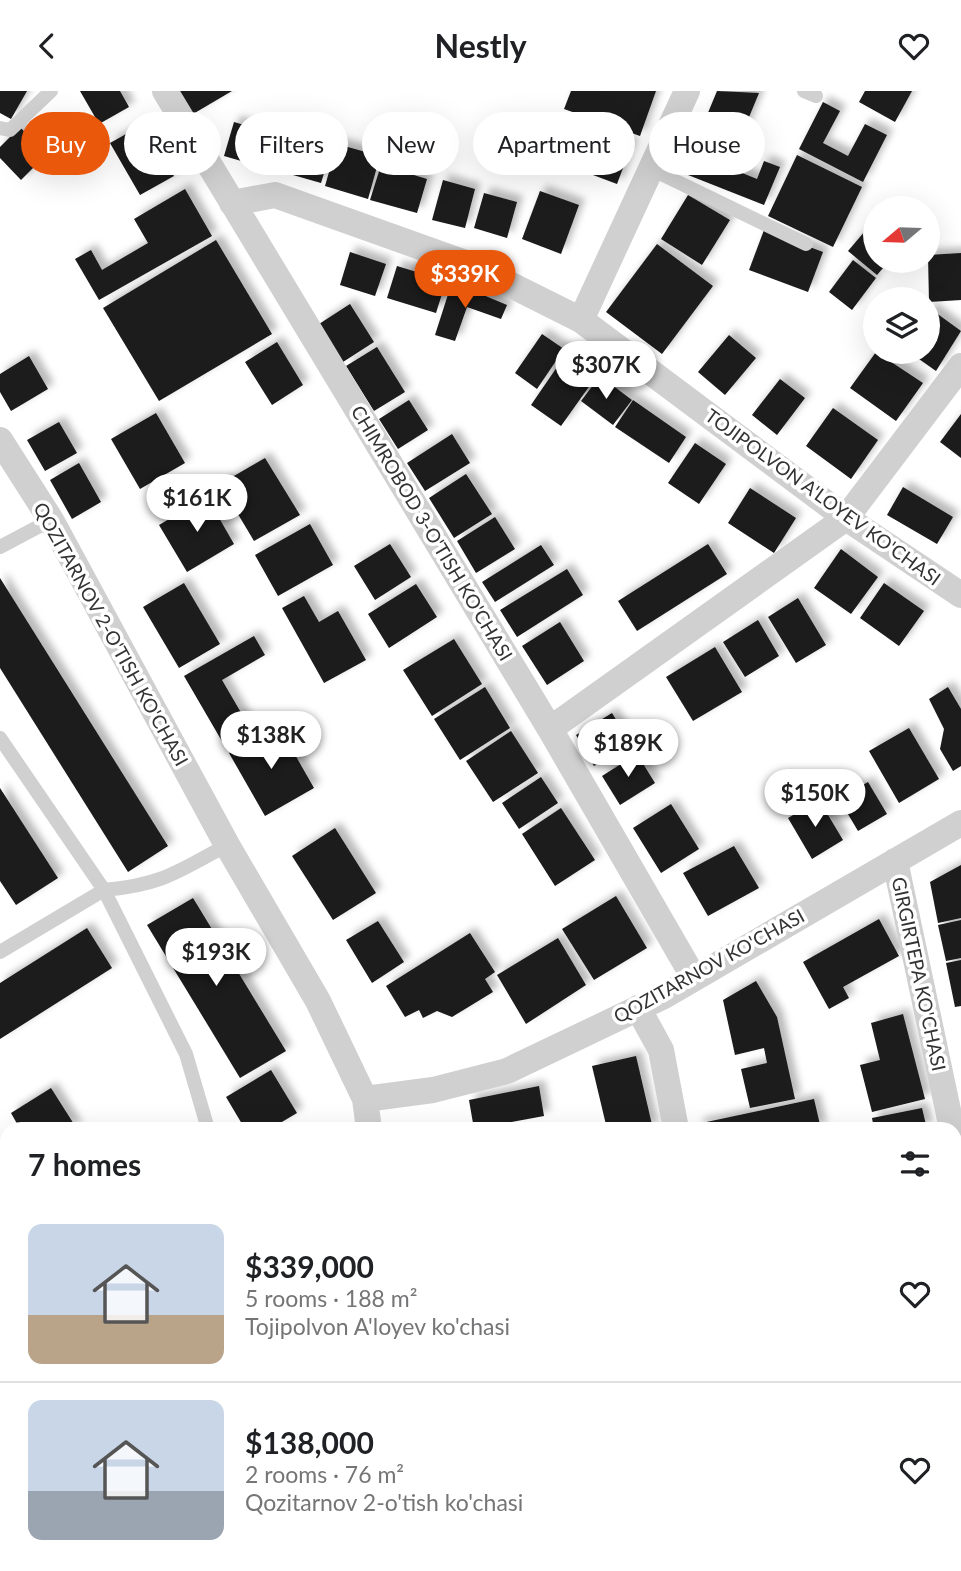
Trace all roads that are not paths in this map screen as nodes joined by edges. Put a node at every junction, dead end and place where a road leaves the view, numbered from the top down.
1 (51, 91) edge
2 (166, 91) edge
3 (687, 91) edge
4 (677, 112) edge
5 (0, 128) edge
6 (649, 173) edge
7 (663, 175) edge
8 (232, 203) junction
9 (806, 244) dead end
10 (581, 320) junction
11 (961, 366) edge
12 (0, 440) edge
13 (846, 518) junction
14 (51, 520) junction
15 (0, 547) edge
16 (961, 595) edge
17 (550, 729) junction
18 (0, 738) edge
19 (961, 823) edge
20 (227, 845) junction
21 (895, 861) junction
22 (104, 890) junction
23 (1, 949) edge
24 (694, 978) junction
25 (638, 1008) junction
26 (365, 1099) junction
27 (206, 1122) edge
28 (368, 1122) edge
29 (675, 1122) edge
30 (951, 1122) edge

1 - 5 lane
2 - 8 street, CHIMROBOD 3-O'TISH KO'CHASI
3 - 4 street
6 - 10 street
7 - 9 lane
8 - 10 street, TOJIPOLVON A'LOYEV KO'CHASI
8 - 17 street, CHIMROBOD 3-O'TISH KO'CHASI
10 - 13 street, TOJIPOLVON A'LOYEV KO'CHASI
11 - 13 street
12 - 14 street, QOZITARNOV 2-O'TISH KO'CHASI
13 - 16 street, TOJIPOLVON A'LOYEV KO'CHASI
13 - 17 street
14 - 15 lane
14 - 20 street, QOZITARNOV 2-O'TISH KO'CHASI
17 - 24 street, CHIMROBOD 3-O'TISH KO'CHASI
18 - 22 lane
19 - 21 street, QOZITARNOV KO'CHASI
20 - 22 lane
20 - 26 street, QOZITARNOV 2-O'TISH KO'CHASI
21 - 24 street, QOZITARNOV KO'CHASI
21 - 30 street, GIRGIRTEPA KO'CHASI
22 - 23 lane
22 - 27 lane
24 - 25 street, QOZITARNOV KO'CHASI
25 - 26 street, QOZITARNOV KO'CHASI
25 - 29 street
26 - 28 street, QOZITARNOV 2-O'TISH KO'CHASI

